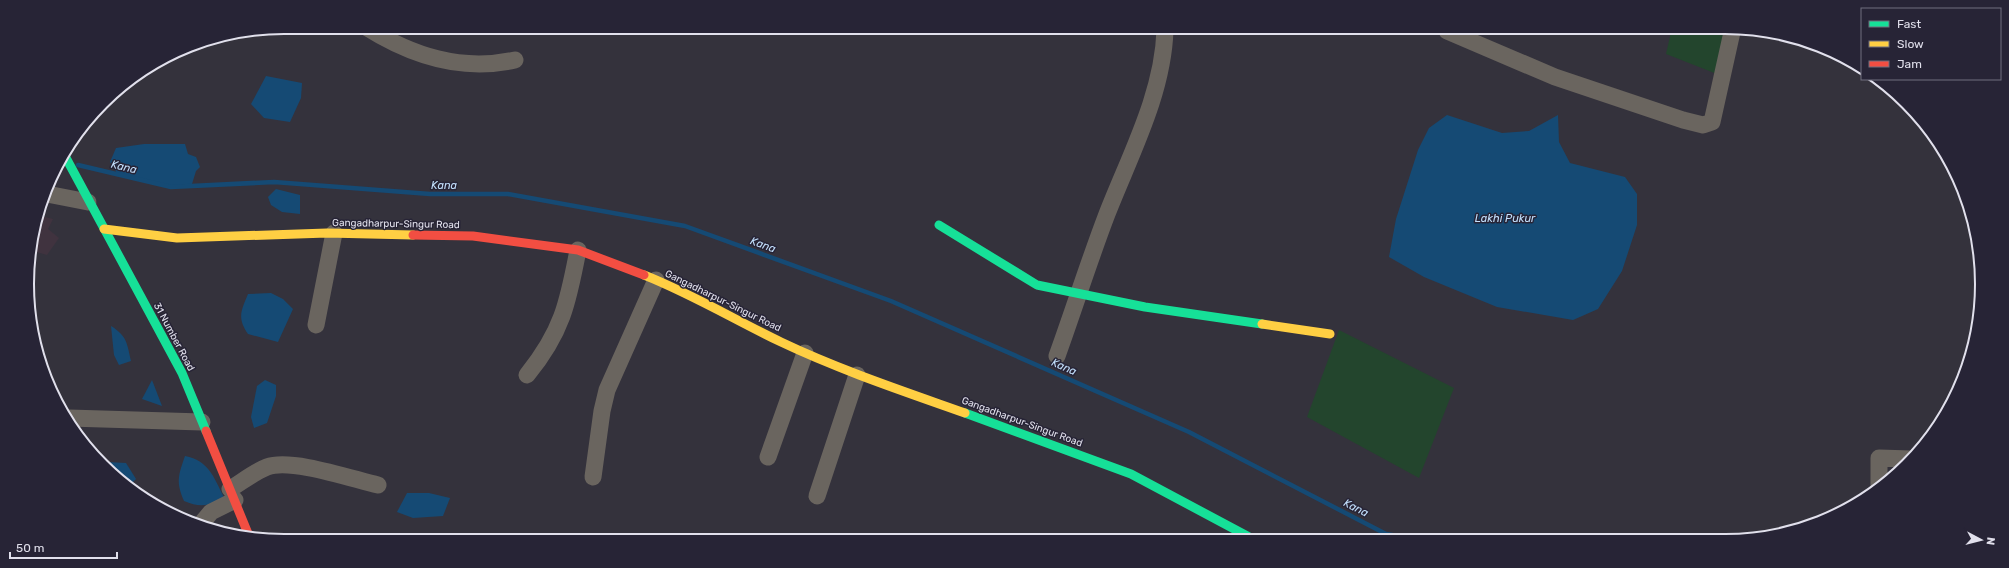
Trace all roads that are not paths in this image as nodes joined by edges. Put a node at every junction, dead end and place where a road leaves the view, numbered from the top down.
1 (379, 34) edge
2 (1165, 34) edge
3 (1454, 34) edge
4 (1731, 34) edge
5 (515, 60) dead end
6 (66, 160) edge
7 (50, 195) edge
8 (88, 202) junction
9 (939, 226) dead end
10 (104, 229) junction
11 (334, 233) junction
12 (578, 250) junction
13 (656, 280) junction
14 (1079, 293) junction
15 (316, 325) dead end
16 (1330, 334) dead end
17 (806, 353) junction
18 (1057, 356) dead end
19 (527, 375) dead end
20 (857, 375) junction
21 (73, 418) edge
22 (202, 422) junction
23 (768, 457) dead end
24 (1904, 459) edge
25 (593, 477) dead end
26 (1879, 480) edge
27 (378, 485) dead end
28 (232, 495) junction
29 (817, 496) dead end
30 (204, 521) edge
31 (247, 531) edge
32 (1244, 534) edge

1 - 5 street
2 - 14 street
3 - 4 street
6 - 8 street, 31 Number Road
7 - 8 street
8 - 10 street, 31 Number Road
9 - 14 street
10 - 11 street, Gangadharpur-Singur Road
10 - 22 street, 31 Number Road
11 - 12 street, Gangadharpur-Singur Road
11 - 15 street
12 - 13 street, Gangadharpur-Singur Road
12 - 19 street
13 - 17 street, Gangadharpur-Singur Road
13 - 25 street
14 - 16 street
14 - 18 street
17 - 20 street, Gangadharpur-Singur Road
17 - 23 street
20 - 29 street
20 - 32 street, Gangadharpur-Singur Road
21 - 22 street
22 - 28 street, 31 Number Road
24 - 26 street
27 - 28 street
28 - 30 street
28 - 31 street, 31 Number Road

